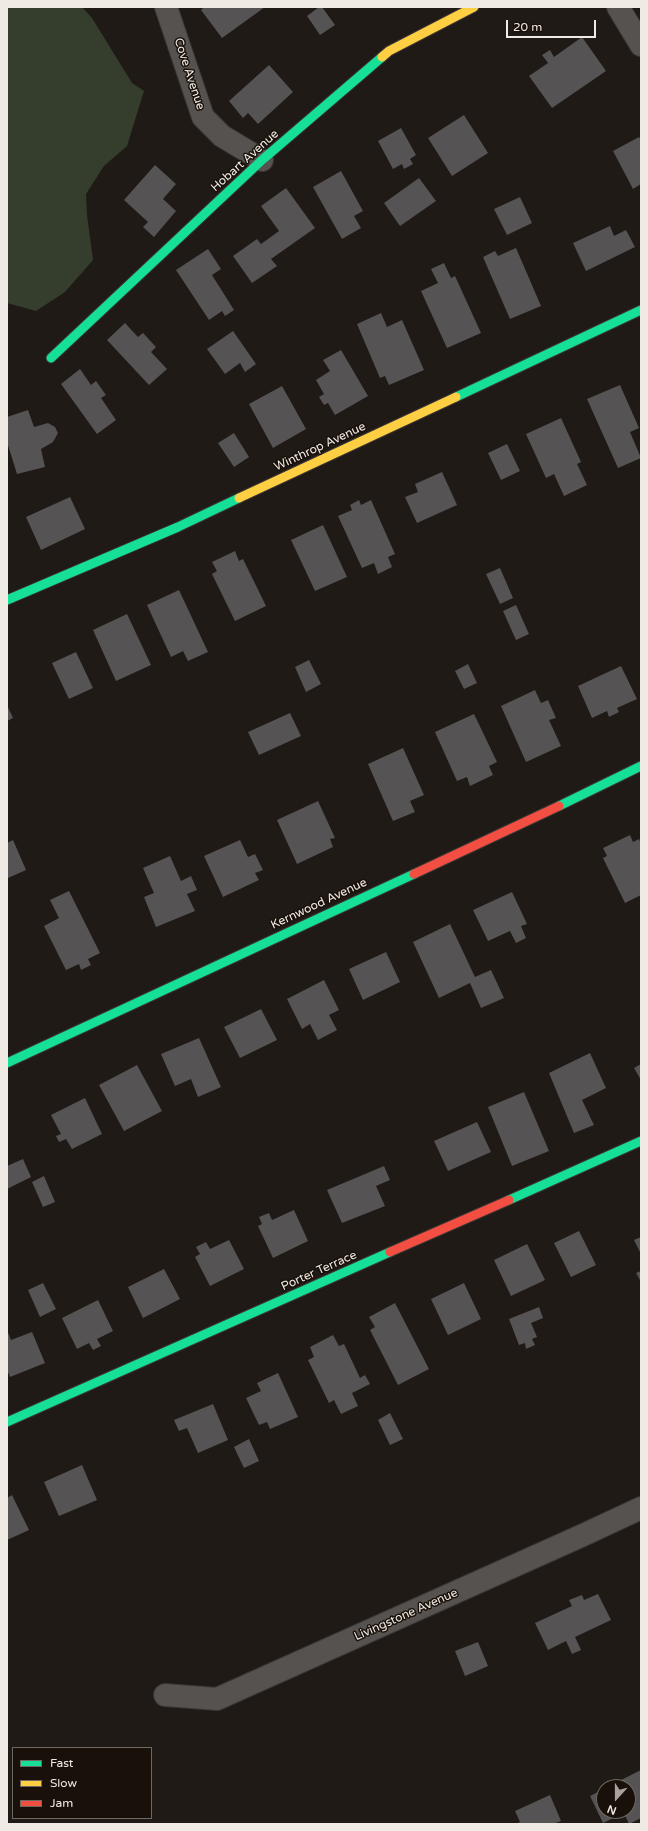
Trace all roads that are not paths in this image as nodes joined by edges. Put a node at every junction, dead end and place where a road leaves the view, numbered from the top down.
1 (166, 7) edge
2 (474, 7) edge
3 (618, 7) edge
4 (641, 45) edge
5 (262, 160) junction
6 (641, 310) edge
7 (51, 358) dead end
8 (7, 600) edge
9 (641, 766) edge
10 (7, 1063) edge
11 (641, 1141) edge
12 (7, 1422) edge
13 (641, 1508) edge
14 (165, 1695) dead end

1 - 5 street, Cove Avenue
2 - 5 street, Hobart Avenue
3 - 4 street
5 - 7 street, Hobart Avenue
6 - 8 street, Winthrop Avenue
9 - 10 street, Kernwood Avenue
11 - 12 street, Porter Terrace
13 - 14 street, Livingstone Avenue

